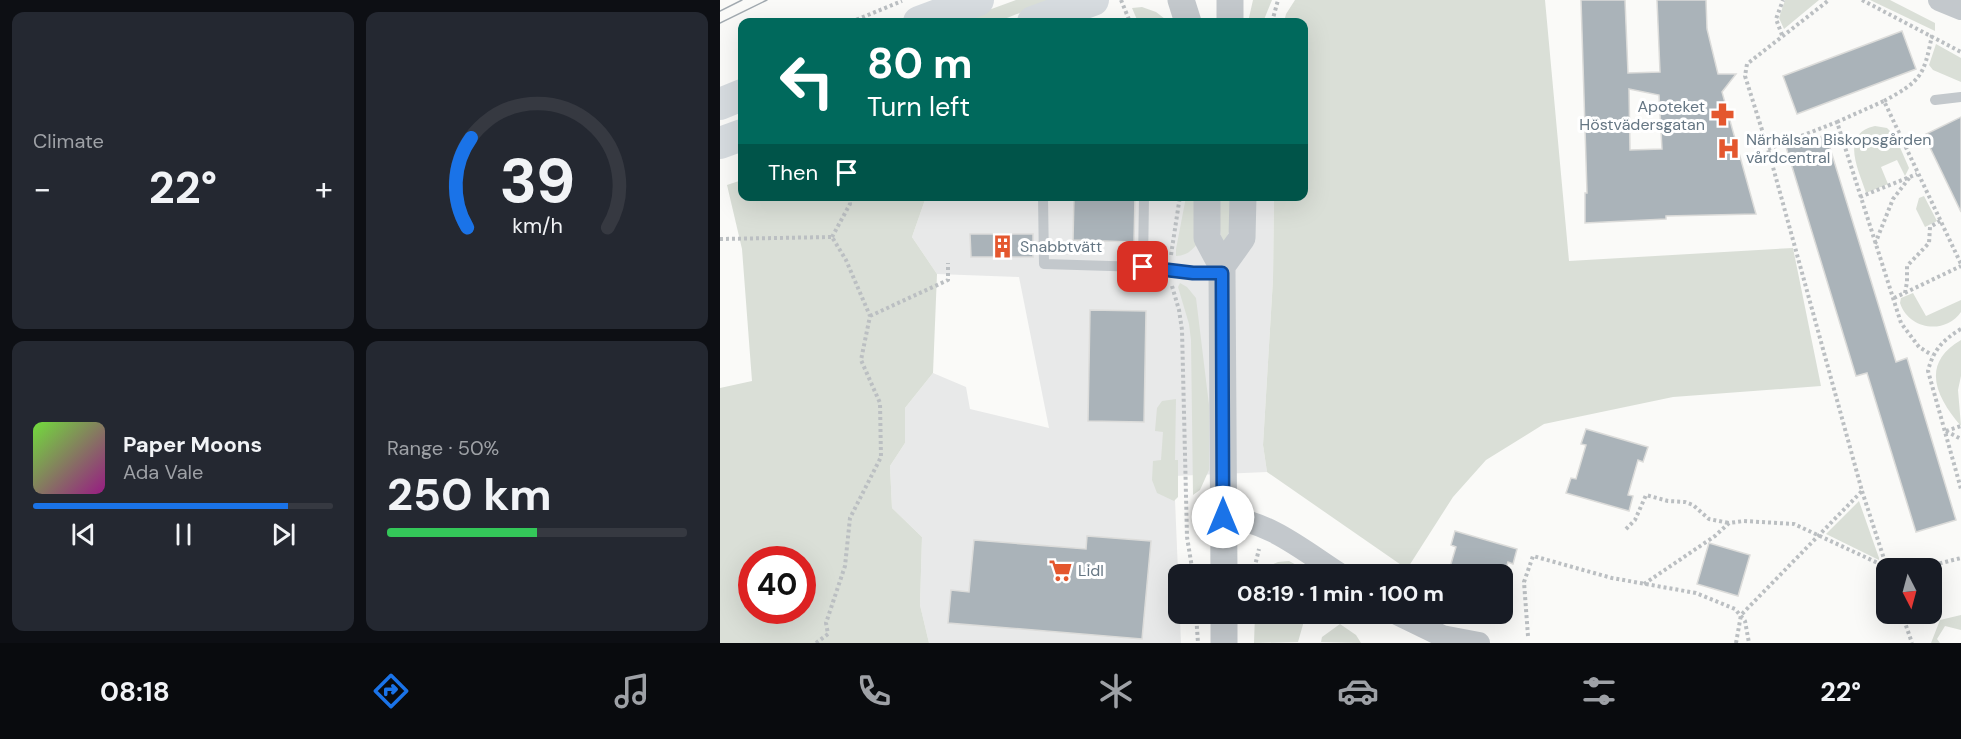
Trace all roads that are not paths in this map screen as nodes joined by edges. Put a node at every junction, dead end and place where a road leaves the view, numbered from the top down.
1 (978, 0) edge
2 (1093, 0) edge
3 (1181, 0) edge
4 (1230, 0) edge
5 (1939, 0) edge
6 (1961, 9) edge
7 (930, 18) edge
8 (1044, 18) edge
9 (1187, 18) edge
10 (1230, 18) edge
11 (738, 96) edge
12 (1961, 97) edge
13 (1935, 99) dead end
14 (720, 104) edge
15 (738, 136) edge
16 (720, 143) edge
17 (1043, 201) edge
18 (1144, 201) edge
19 (1207, 201) edge
20 (1243, 201) edge
21 (1143, 267) junction
22 (1222, 270) junction
23 (1223, 517) junction
24 (1224, 564) edge
25 (1325, 564) edge
26 (1224, 624) edge
27 (1417, 624) edge
28 (1224, 643) edge
29 (1479, 643) edge

1 - 7 main road
2 - 8 main road
3 - 9 street
4 - 10 street
5 - 6 street
11 - 14 main road
12 - 13 lane
15 - 16 main road
17 - 21 lane
18 - 21 lane
19 - 22 street
20 - 22 street
21 - 22 lane
22 - 23 street
23 - 24 street
23 - 25 street
26 - 28 street
27 - 29 street

